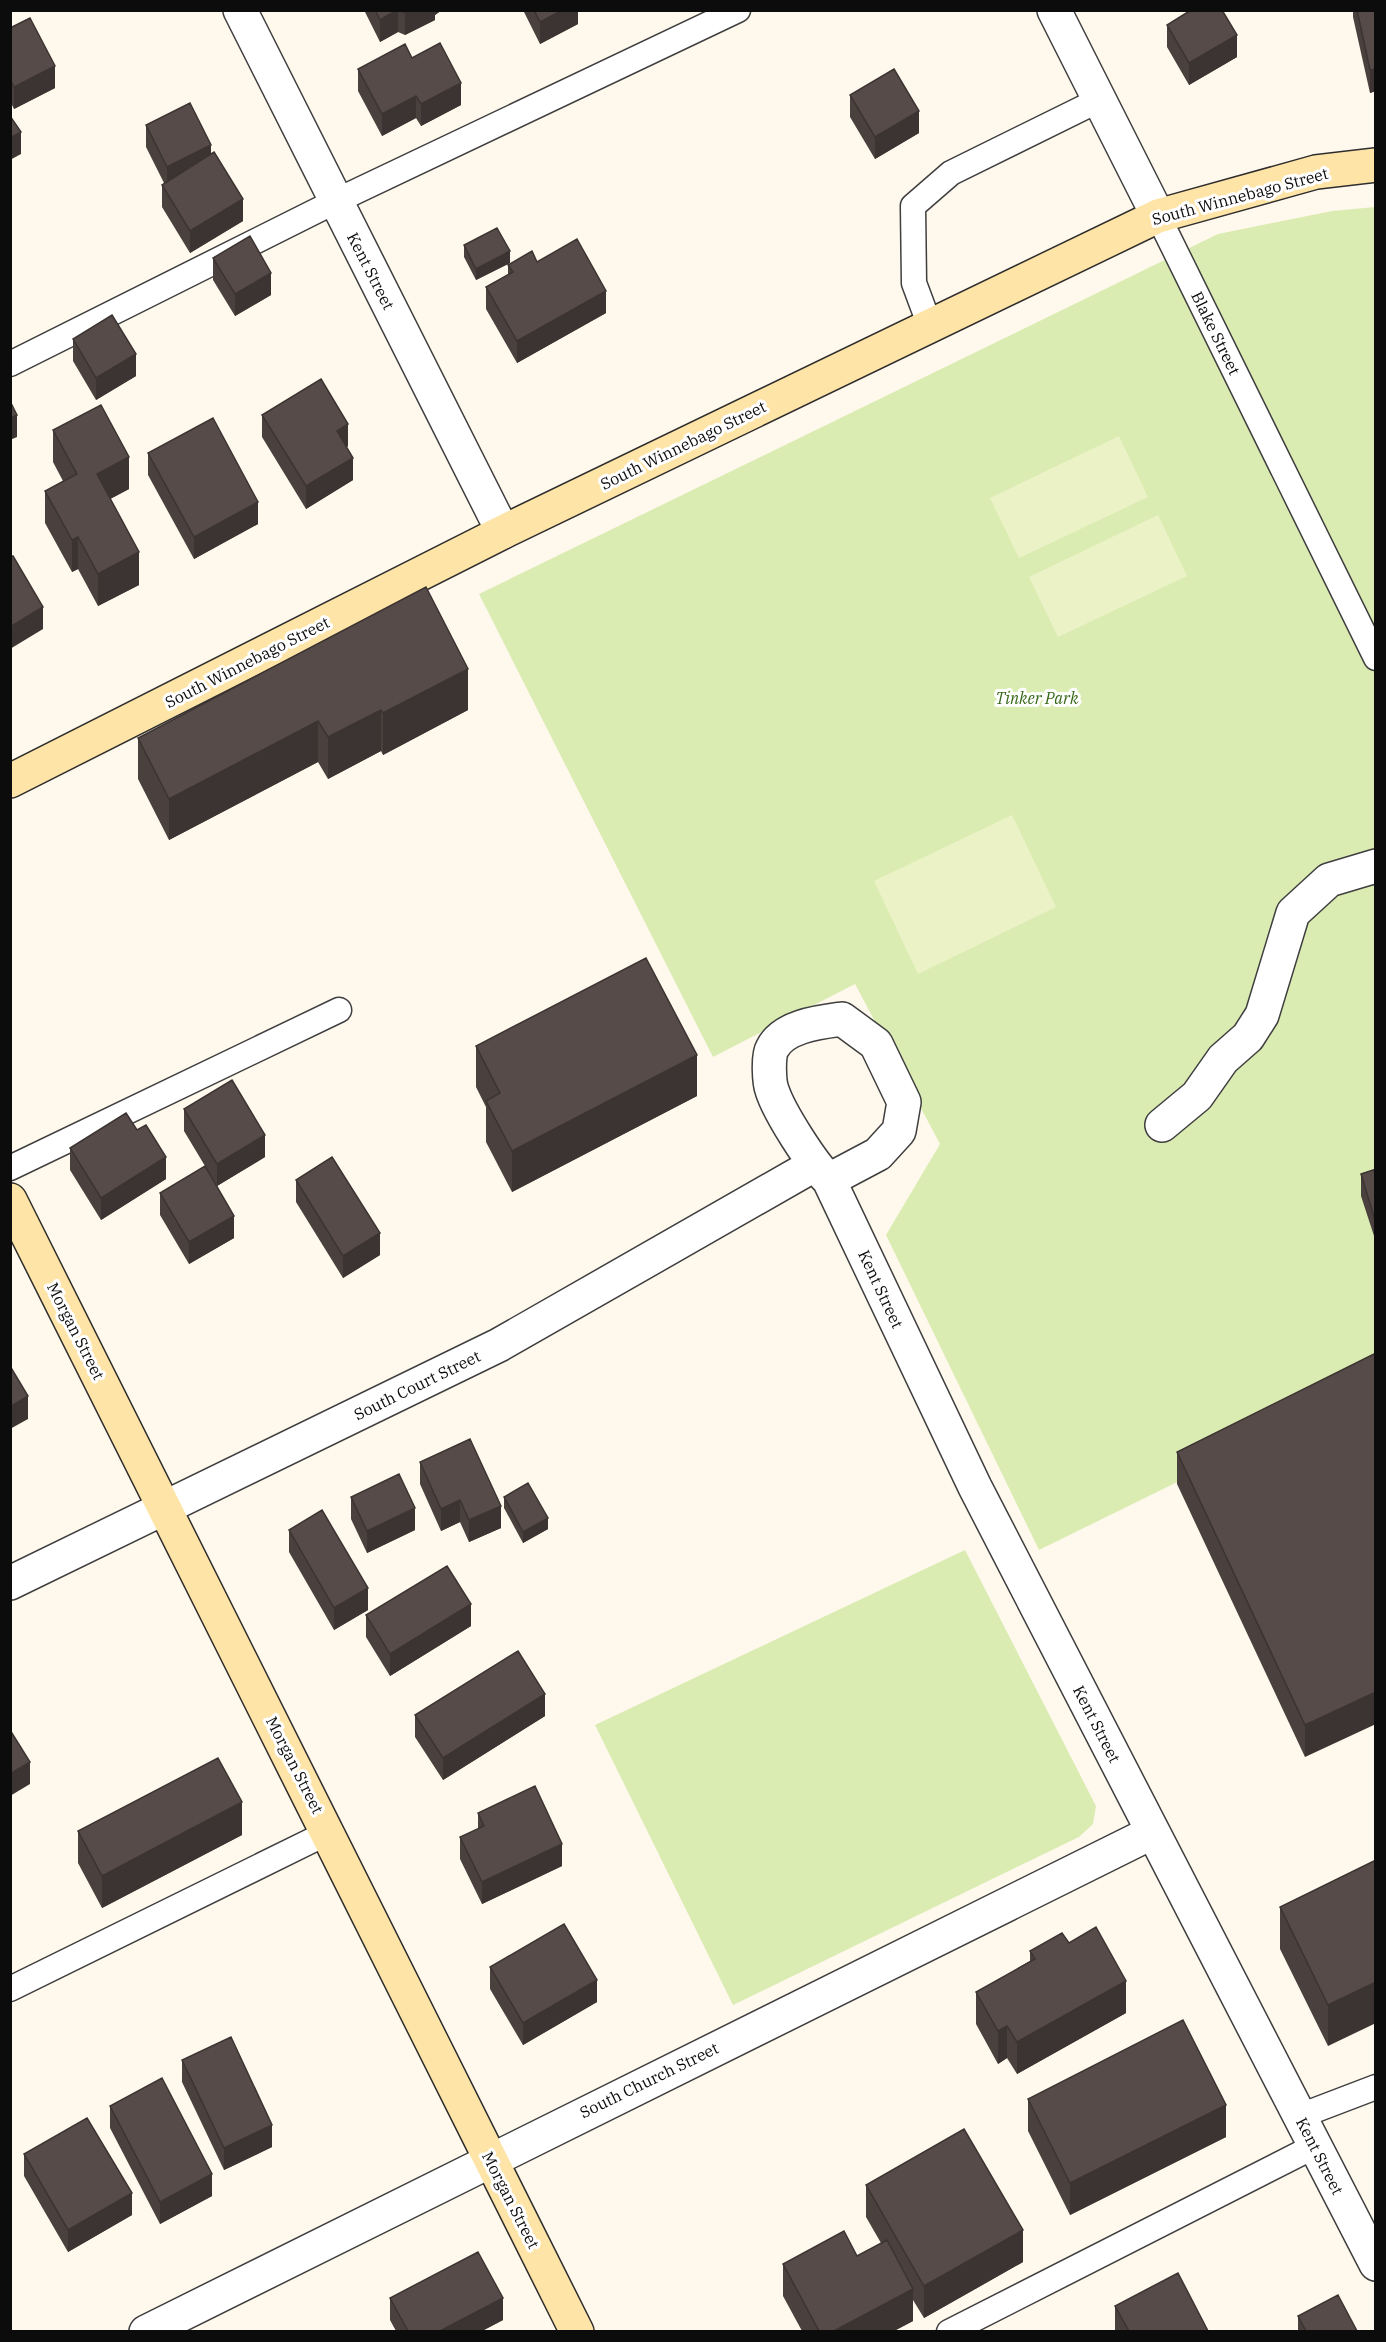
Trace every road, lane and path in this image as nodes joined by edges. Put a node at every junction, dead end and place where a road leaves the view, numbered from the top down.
1 (240, 10) edge
2 (738, 10) edge
3 (1054, 10) edge
4 (1099, 100) junction
5 (1376, 165) edge
6 (336, 201) junction
7 (1158, 216) junction
8 (930, 326) junction
9 (10, 364) edge
10 (503, 532) junction
11 (1376, 657) edge
12 (10, 782) edge
13 (1376, 866) edge
14 (339, 1010) dead end
15 (1162, 1125) dead end
16 (10, 1168) edge
17 (821, 1173) junction
18 (10, 1200) edge
19 (164, 1506) junction
20 (10, 1583) edge
21 (328, 1832) junction
22 (1153, 1832) junction
23 (10, 1989) edge
24 (1376, 2087) edge
25 (1300, 2116) junction
26 (1315, 2146) junction
27 (490, 2159) junction
28 (1376, 2264) edge
29 (146, 2331) edge
30 (577, 2331) edge
31 (949, 2331) edge

1 - 6 street, Kent Street
2 - 6 lane
3 - 4 street, Blake Street
4 - 7 street, Blake Street
4 - 8 lane
5 - 7 main road, South Winnebago Street
6 - 9 lane
6 - 10 street, Kent Street
7 - 8 main road, South Winnebago Street
7 - 11 lane, Blake Street
8 - 10 main road, South Winnebago Street
10 - 12 main road, South Winnebago Street
13 - 15 street
14 - 16 lane
17 - 17 street
17 - 19 street, South Court Street
17 - 22 street, Kent Street
18 - 19 main road, Morgan Street
19 - 20 street, South Court Street
19 - 21 main road, Morgan Street
21 - 23 lane
21 - 27 main road, Morgan Street
22 - 25 street, Kent Street
22 - 27 street, South Church Street
24 - 25 lane
25 - 26 street, Kent Street
26 - 28 street, Kent Street
26 - 31 lane
27 - 29 street, South Church Street
27 - 30 main road, Morgan Street

